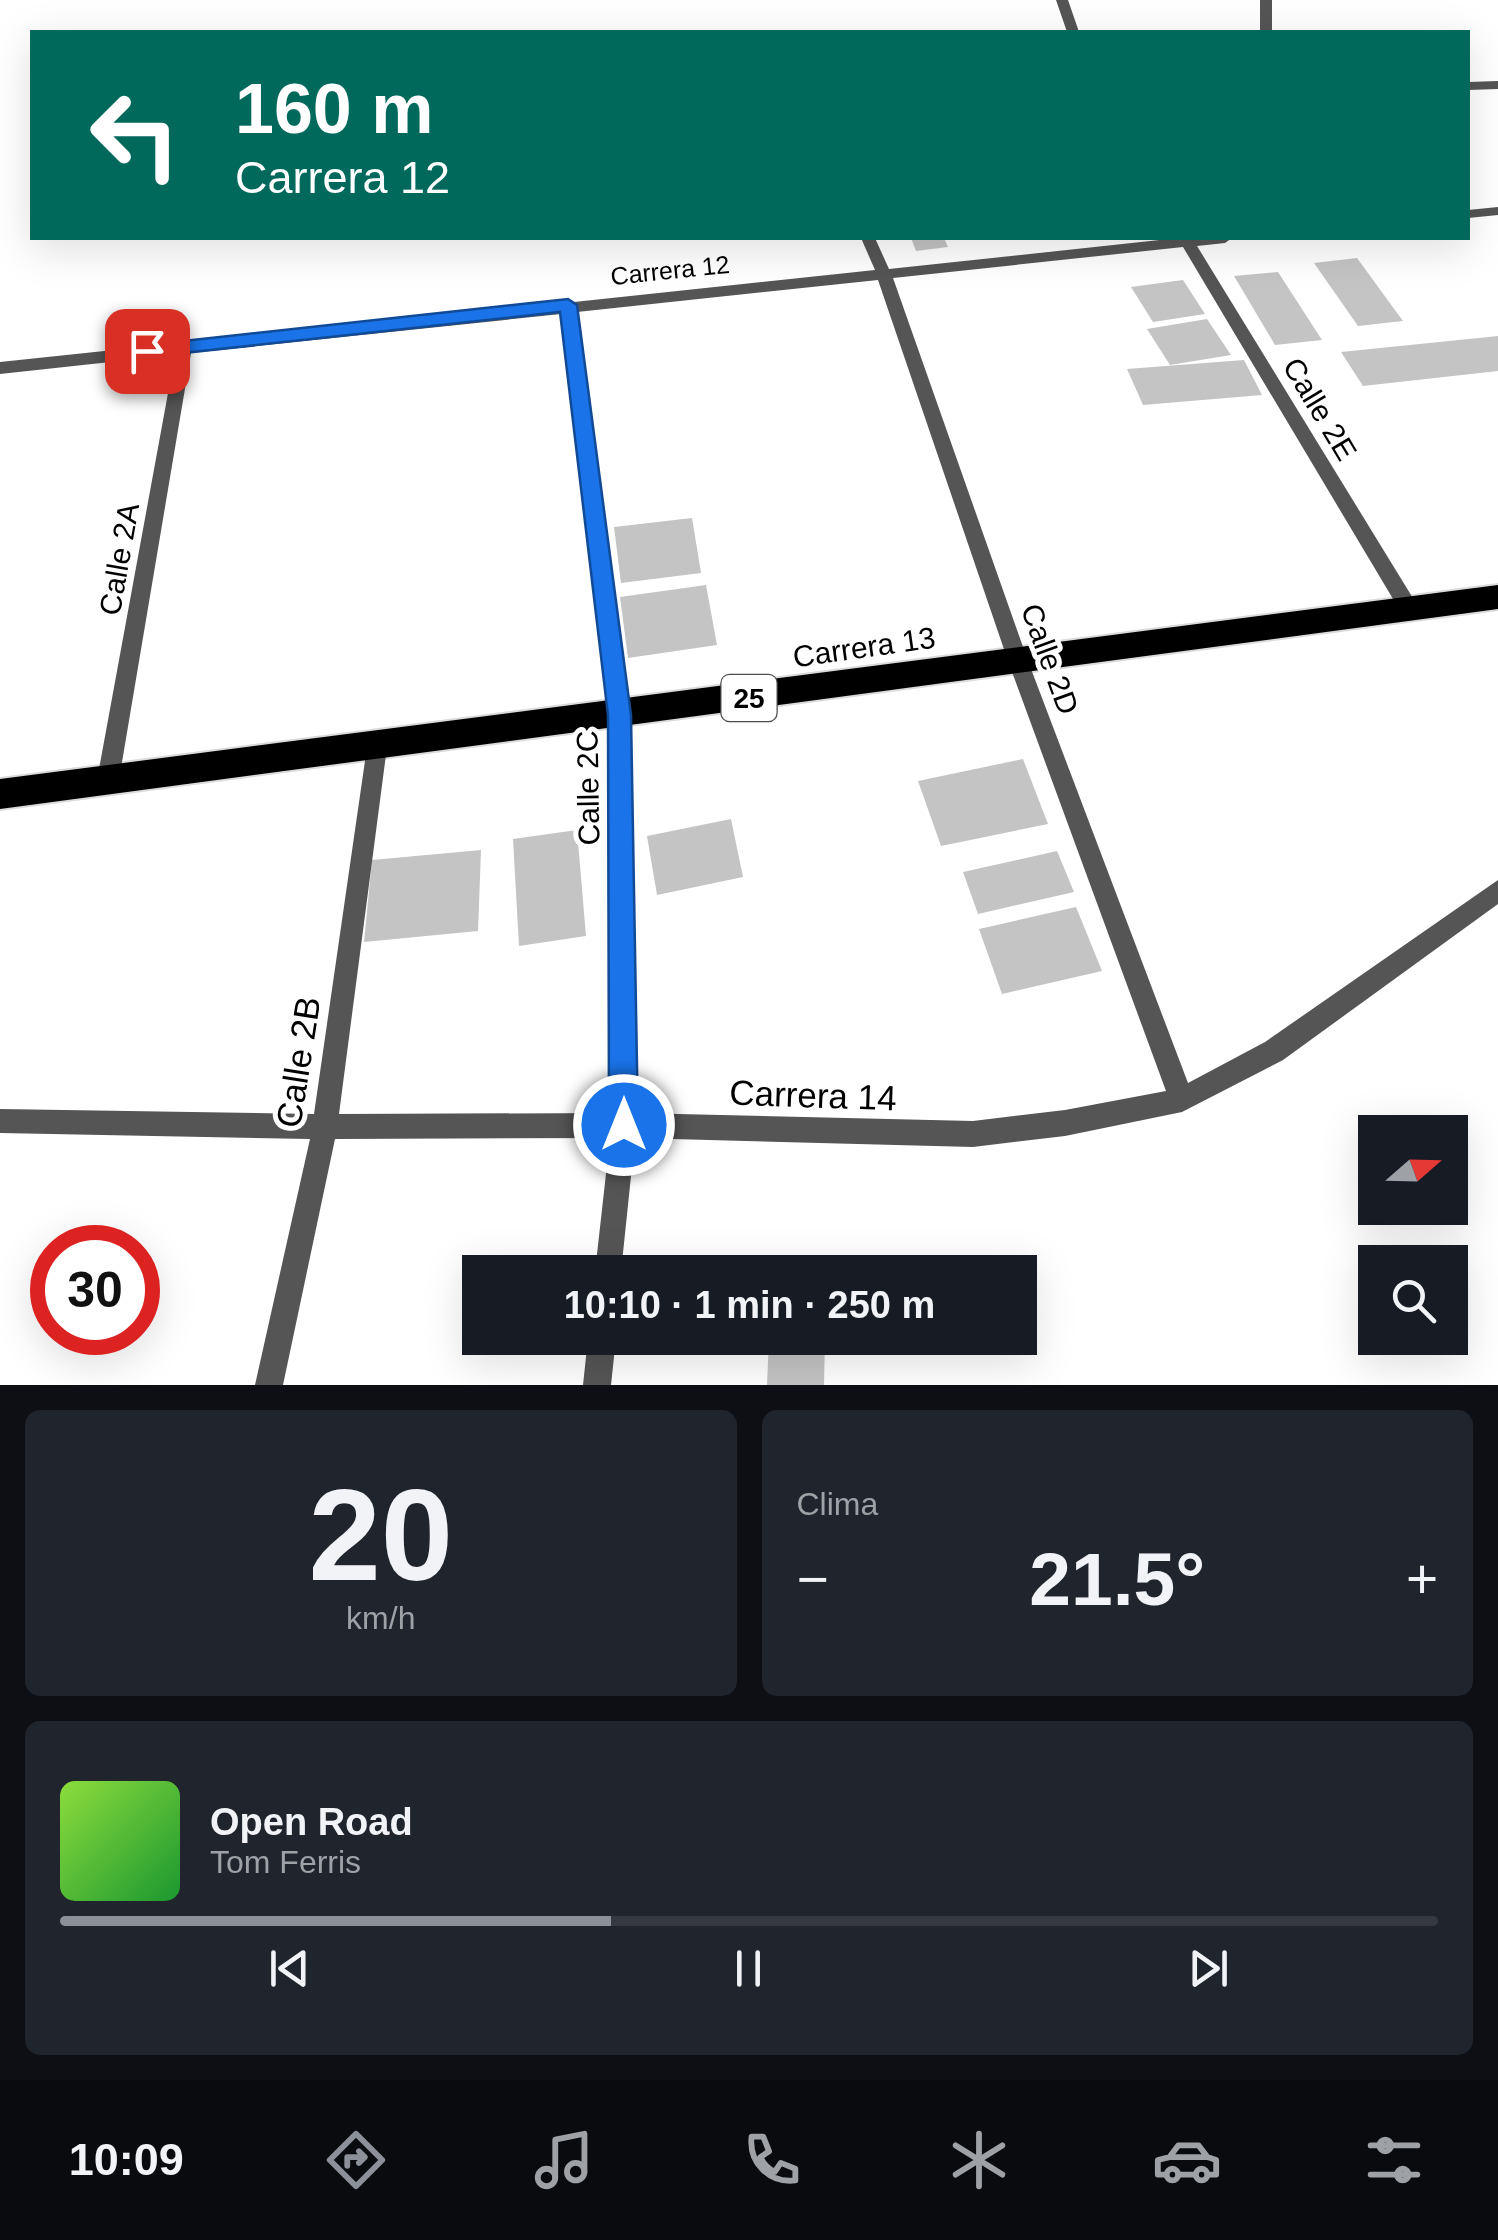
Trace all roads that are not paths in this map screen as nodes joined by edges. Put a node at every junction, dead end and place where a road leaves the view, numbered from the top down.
1 (1062, 0) edge
2 (1266, 0) edge
3 (1072, 30) edge
4 (1266, 30) edge
5 (1498, 84) edge
6 (1470, 86) edge
7 (1498, 211) edge
8 (1470, 214) edge
9 (869, 240) edge
10 (1177, 240) edge
11 (1187, 240) edge
12 (884, 274) junction
13 (568, 305) junction
14 (184, 347) junction
15 (0, 368) edge
16 (1498, 597) edge
17 (1409, 608) junction
18 (1018, 661) junction
19 (619, 715) junction
20 (377, 747) junction
21 (108, 780) junction
22 (0, 794) edge
23 (1498, 891) edge
24 (1182, 1100) junction
25 (0, 1121) edge
26 (624, 1125) junction
27 (325, 1127) junction
28 (610, 1255) edge
29 (600, 1355) edge
30 (269, 1385) edge
31 (597, 1385) edge

1 - 3 street
2 - 4 street
5 - 6 street
7 - 8 street
9 - 12 street, Calle 2D
10 - 12 street, Carrera 12
11 - 17 street, Calle 2E
12 - 13 street, Carrera 12
12 - 18 street, Calle 2D
13 - 14 street, Carrera 12
13 - 19 street, Calle 2C
14 - 15 street, Carrera 12
14 - 21 street, Calle 2A
16 - 17 highway, Carrera 13 / 25
17 - 18 highway, Carrera 13 / 25
18 - 19 highway, Carrera 13 / 25
18 - 24 street, Calle 2D
19 - 20 highway, Carrera 13 / 25
19 - 26 street, Calle 2C
20 - 21 highway, Carrera 13 / 25
20 - 27 street, Calle 2B
21 - 22 highway, Carrera 13 / 25
23 - 24 street, Carrera 14
24 - 26 street, Carrera 14
25 - 27 street, Carrera 14
26 - 27 street, Carrera 14
26 - 28 street, Calle 2C
27 - 30 street, Calle 2B
29 - 31 street

